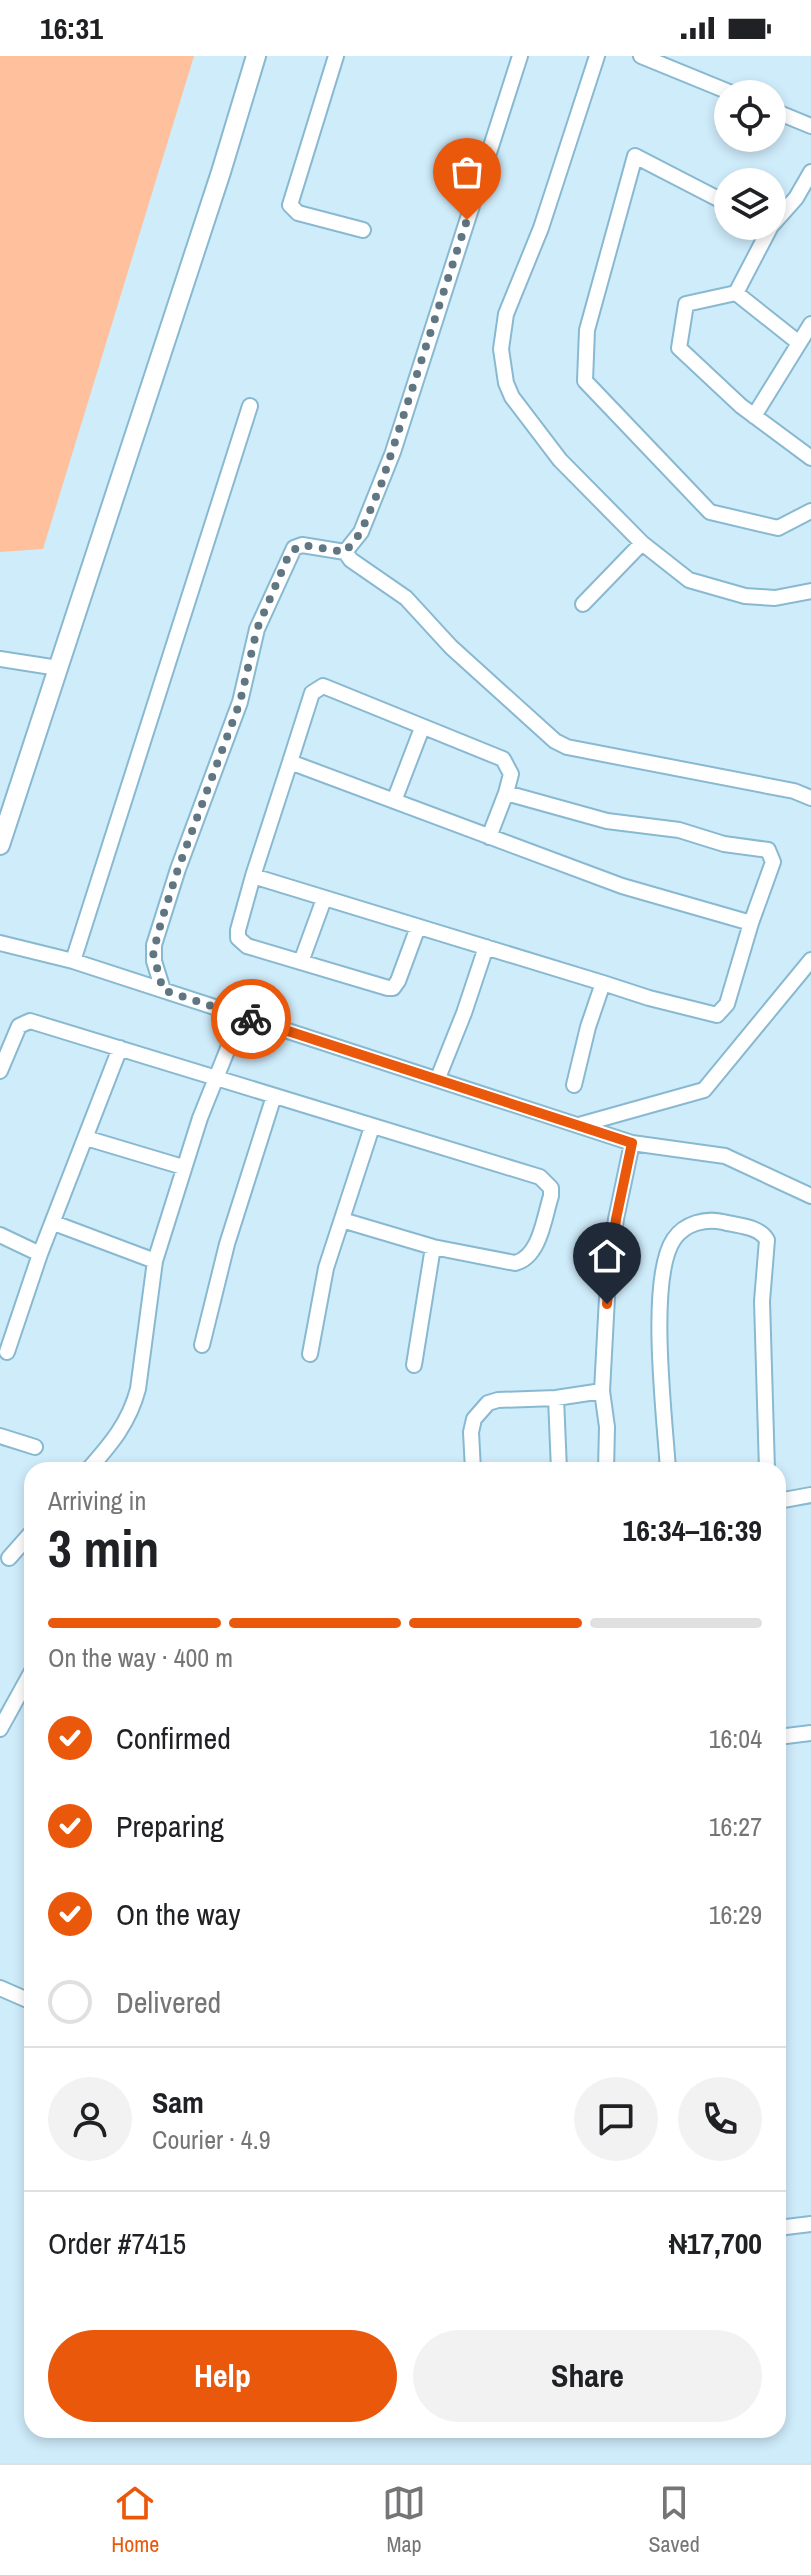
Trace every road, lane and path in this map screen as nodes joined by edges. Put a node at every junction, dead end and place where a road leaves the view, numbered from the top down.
1 (256, 56) edge
2 (336, 56) edge
3 (520, 56) edge
4 (597, 56) edge
5 (641, 56) edge
6 (714, 86) edge
7 (786, 116) edge
8 (811, 126) edge
9 (811, 172) edge
10 (714, 197) edge
11 (786, 210) edge
12 (363, 230) dead end
13 (764, 240) edge
14 (736, 293) junction
15 (811, 324) edge
16 (799, 343) junction
17 (250, 406) dead end
18 (754, 416) junction
19 (811, 458) edge
20 (811, 511) edge
21 (642, 543) junction
22 (345, 552) junction
23 (811, 591) edge
24 (583, 604) dead end
25 (0, 659) edge
26 (58, 668) junction
27 (422, 728) junction
28 (290, 762) junction
29 (506, 793) junction
30 (811, 798) edge
31 (394, 801) junction
32 (489, 837) junction
33 (0, 845) edge
34 (253, 876) junction
35 (324, 899) junction
36 (751, 923) junction
37 (418, 927) junction
38 (0, 943) edge
39 (486, 947) junction
40 (811, 960) edge
41 (73, 961) junction
42 (301, 962) junction
43 (603, 983) junction
44 (163, 990) junction
45 (241, 1016) junction
46 (120, 1048) junction
47 (0, 1071) edge
48 (215, 1077) junction
49 (438, 1078) junction
50 (574, 1085) dead end
51 (274, 1096) junction
52 (579, 1125) junction
53 (372, 1127) junction
54 (86, 1138) junction
55 (632, 1143) junction
56 (183, 1167) junction
57 (811, 1196) edge
58 (342, 1220) junction
59 (54, 1223) junction
60 (0, 1235) edge
61 (433, 1247) junction
62 (40, 1254) junction
63 (155, 1261) junction
64 (202, 1345) dead end
65 (7, 1352) dead end
66 (310, 1354) dead end
67 (414, 1365) dead end
68 (602, 1391) junction
69 (556, 1398) junction
70 (0, 1436) edge
71 (35, 1447) dead end
72 (95, 1462) edge
73 (473, 1462) edge
74 (559, 1462) edge
75 (606, 1462) edge
76 (667, 1462) edge
77 (767, 1462) edge
78 (811, 1495) edge
79 (786, 1500) edge
80 (24, 1541) edge
81 (9, 1558) dead end
82 (24, 1686) edge
83 (0, 1729) edge
84 (811, 1733) edge
85 (786, 1736) edge
86 (0, 1988) edge
87 (24, 1998) edge
88 (811, 2224) edge
89 (786, 2227) edge

1 - 26 main road
2 - 12 street
3 - 22 street
4 - 21 street
5 - 6 street
7 - 8 street
9 - 11 street
10 - 20 street
13 - 14 street
14 - 16 street
14 - 18 street
15 - 16 street
16 - 18 street
17 - 41 street
18 - 19 street
21 - 23 street
21 - 24 street
22 - 30 street
22 - 44 street
25 - 26 street
26 - 33 main road
27 - 28 street
27 - 29 street
27 - 31 street
28 - 31 street
28 - 34 street
29 - 32 street
29 - 36 street
31 - 32 street
32 - 36 street
34 - 35 street
34 - 42 street
35 - 37 street
35 - 42 street
36 - 43 street
37 - 39 street
37 - 42 street
38 - 41 street
39 - 43 street
39 - 49 street
40 - 52 street
41 - 44 street
43 - 50 street
44 - 45 street
45 - 48 street
45 - 49 street
46 - 47 street
46 - 48 street
46 - 54 street
48 - 51 street
48 - 56 street
49 - 52 street
51 - 53 street
51 - 64 street
52 - 55 street
53 - 58 street
53 - 61 street
54 - 56 street
54 - 59 street
55 - 57 street
55 - 68 street
56 - 63 street
58 - 61 street
58 - 66 street
59 - 62 street
59 - 63 street
60 - 62 street
61 - 67 street
62 - 65 street
63 - 72 street
68 - 69 street
68 - 75 street
69 - 73 street
69 - 74 street
70 - 71 street
76 - 77 street
78 - 79 street
80 - 81 street
82 - 83 street
84 - 85 street
86 - 87 street
88 - 89 street

